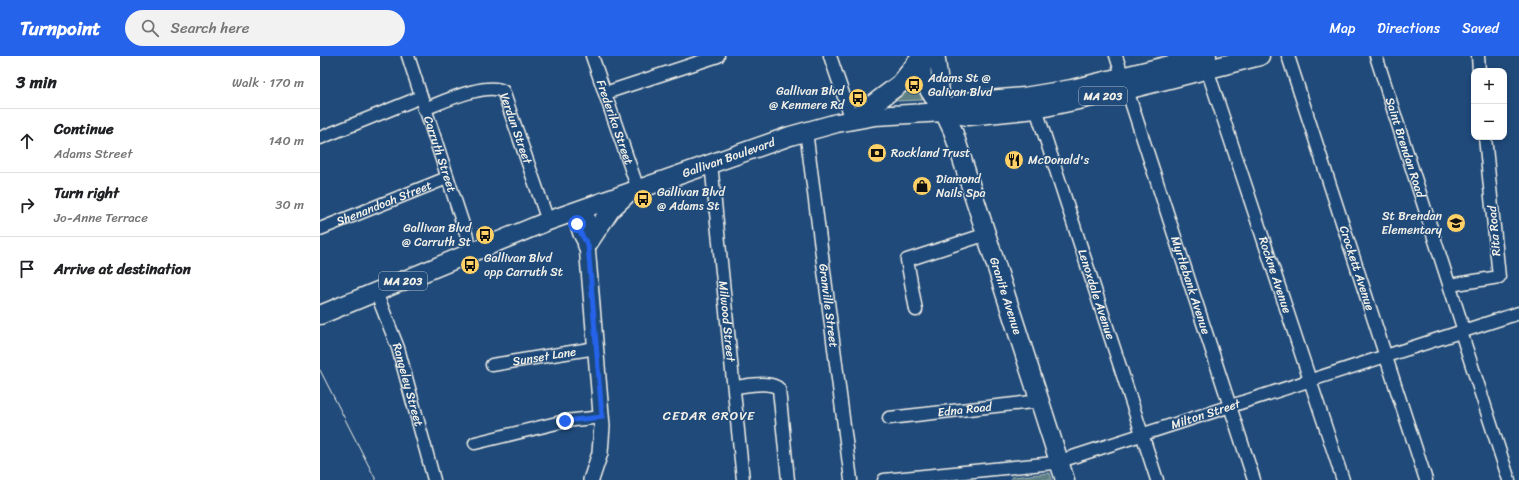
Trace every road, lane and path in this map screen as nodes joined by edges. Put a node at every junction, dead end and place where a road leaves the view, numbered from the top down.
1 (408, 56) edge
2 (592, 56) edge
3 (718, 56) edge
4 (830, 56) edge
5 (922, 56) edge
6 (925, 56) edge
7 (937, 56) edge
8 (1116, 56) edge
9 (1260, 56) edge
10 (1288, 56) edge
11 (1376, 56) edge
12 (1478, 56) edge
13 (1207, 63) edge
14 (1479, 68) edge
15 (1124, 84) junction
16 (605, 93) junction
17 (423, 103) junction
18 (1036, 109) junction
19 (944, 112) junction
20 (852, 120) junction
21 (806, 131) junction
22 (320, 138) edge
23 (1485, 140) edge
24 (712, 163) junction
25 (447, 178) junction
26 (633, 191) junction
27 (579, 210) junction
28 (548, 221) junction
29 (320, 229) edge
30 (986, 234) junction
31 (588, 245) junction
32 (472, 252) junction
33 (1450, 285) junction
34 (376, 292) junction
35 (916, 310) dead end
36 (1519, 313) edge
37 (320, 315) edge
38 (1462, 331) junction
39 (596, 348) junction
40 (1385, 356) junction
41 (492, 365) dead end
42 (1309, 380) junction
43 (734, 387) junction
44 (1041, 401) junction
45 (1230, 406) junction
46 (602, 417) junction
47 (889, 418) dead end
48 (1142, 435) junction
49 (475, 443) dead end
50 (1060, 461) junction
51 (434, 480) edge
52 (591, 480) edge
53 (743, 480) edge
54 (788, 480) edge
55 (851, 480) edge
56 (884, 480) edge
57 (1066, 480) edge
58 (1157, 480) edge
59 (1254, 480) edge
60 (1344, 480) edge
61 (1426, 480) edge
62 (1509, 480) edge

1 - 17 street, Carruth Street
2 - 16 street, Frederika Street
3 - 16 street
4 - 20 street
5 - 20 highway
6 - 19 main road
7 - 19 main road
8 - 15 street, Myrtlebank Avenue
9 - 13 highway, Gallivan Boulevard / MA 203
10 - 40 street, Crockett Avenue
11 - 33 street, Saint Brendan Road
12 - 14 street
13 - 15 highway, Gallivan Boulevard / MA 203
13 - 42 street, Rockne Avenue
15 - 18 highway, Gallivan Boulevard / MA 203
15 - 19 highway, Gallivan Boulevard / MA 203
15 - 45 street, Myrtlebank Avenue
16 - 26 street, Frederika Street
17 - 22 street
17 - 25 street, Carruth Street
17 - 28 street, Verdun Street
18 - 19 highway, Gallivan Boulevard / MA 203
18 - 48 street, Lenoxdale Avenue
19 - 20 highway, Gallivan Boulevard / MA 203
19 - 30 highway, Granite Avenue
20 - 21 highway, Gallivan Boulevard / MA 203
21 - 24 highway, Gallivan Boulevard / MA 203
21 - 55 street, Granville Street
23 - 33 street, Rita Road
24 - 26 highway, Gallivan Boulevard / MA 203
24 - 43 street, Milwood Street
25 - 29 street, Shenandoah Street
25 - 32 street, Carruth Street
26 - 27 highway, Gallivan Boulevard / MA 203
26 - 31 highway
27 - 28 highway, Gallivan Boulevard / MA 203
27 - 31 main road
28 - 32 highway, Gallivan Boulevard / MA 203
30 - 35 street
30 - 44 highway, Granite Avenue
31 - 39 main road
32 - 34 highway, Gallivan Boulevard / MA 203
33 - 38 street, Saint Brendan Road
34 - 37 highway, Gallivan Boulevard / MA 203
34 - 51 street, Rangeley Street
36 - 38 street, Milton Street
38 - 40 street, Milton Street
38 - 62 street, Saint Brendan Road
39 - 41 street, Sunset Lane
39 - 46 main road
40 - 42 street, Milton Street
40 - 61 street, Crockett Avenue
42 - 45 street, Milton Street
42 - 60 street, Rockne Avenue
43 - 53 street, Milwood Street
43 - 54 street
44 - 47 street, Edna Road
44 - 50 highway, Granite Avenue
45 - 48 street, Milton Street
45 - 59 street, Myrtlebank Avenue
46 - 49 street
46 - 52 main road
48 - 50 street, Milton Street
48 - 58 street, Lenoxdale Avenue
50 - 56 street, Milton Street
50 - 57 highway, Granite Avenue

